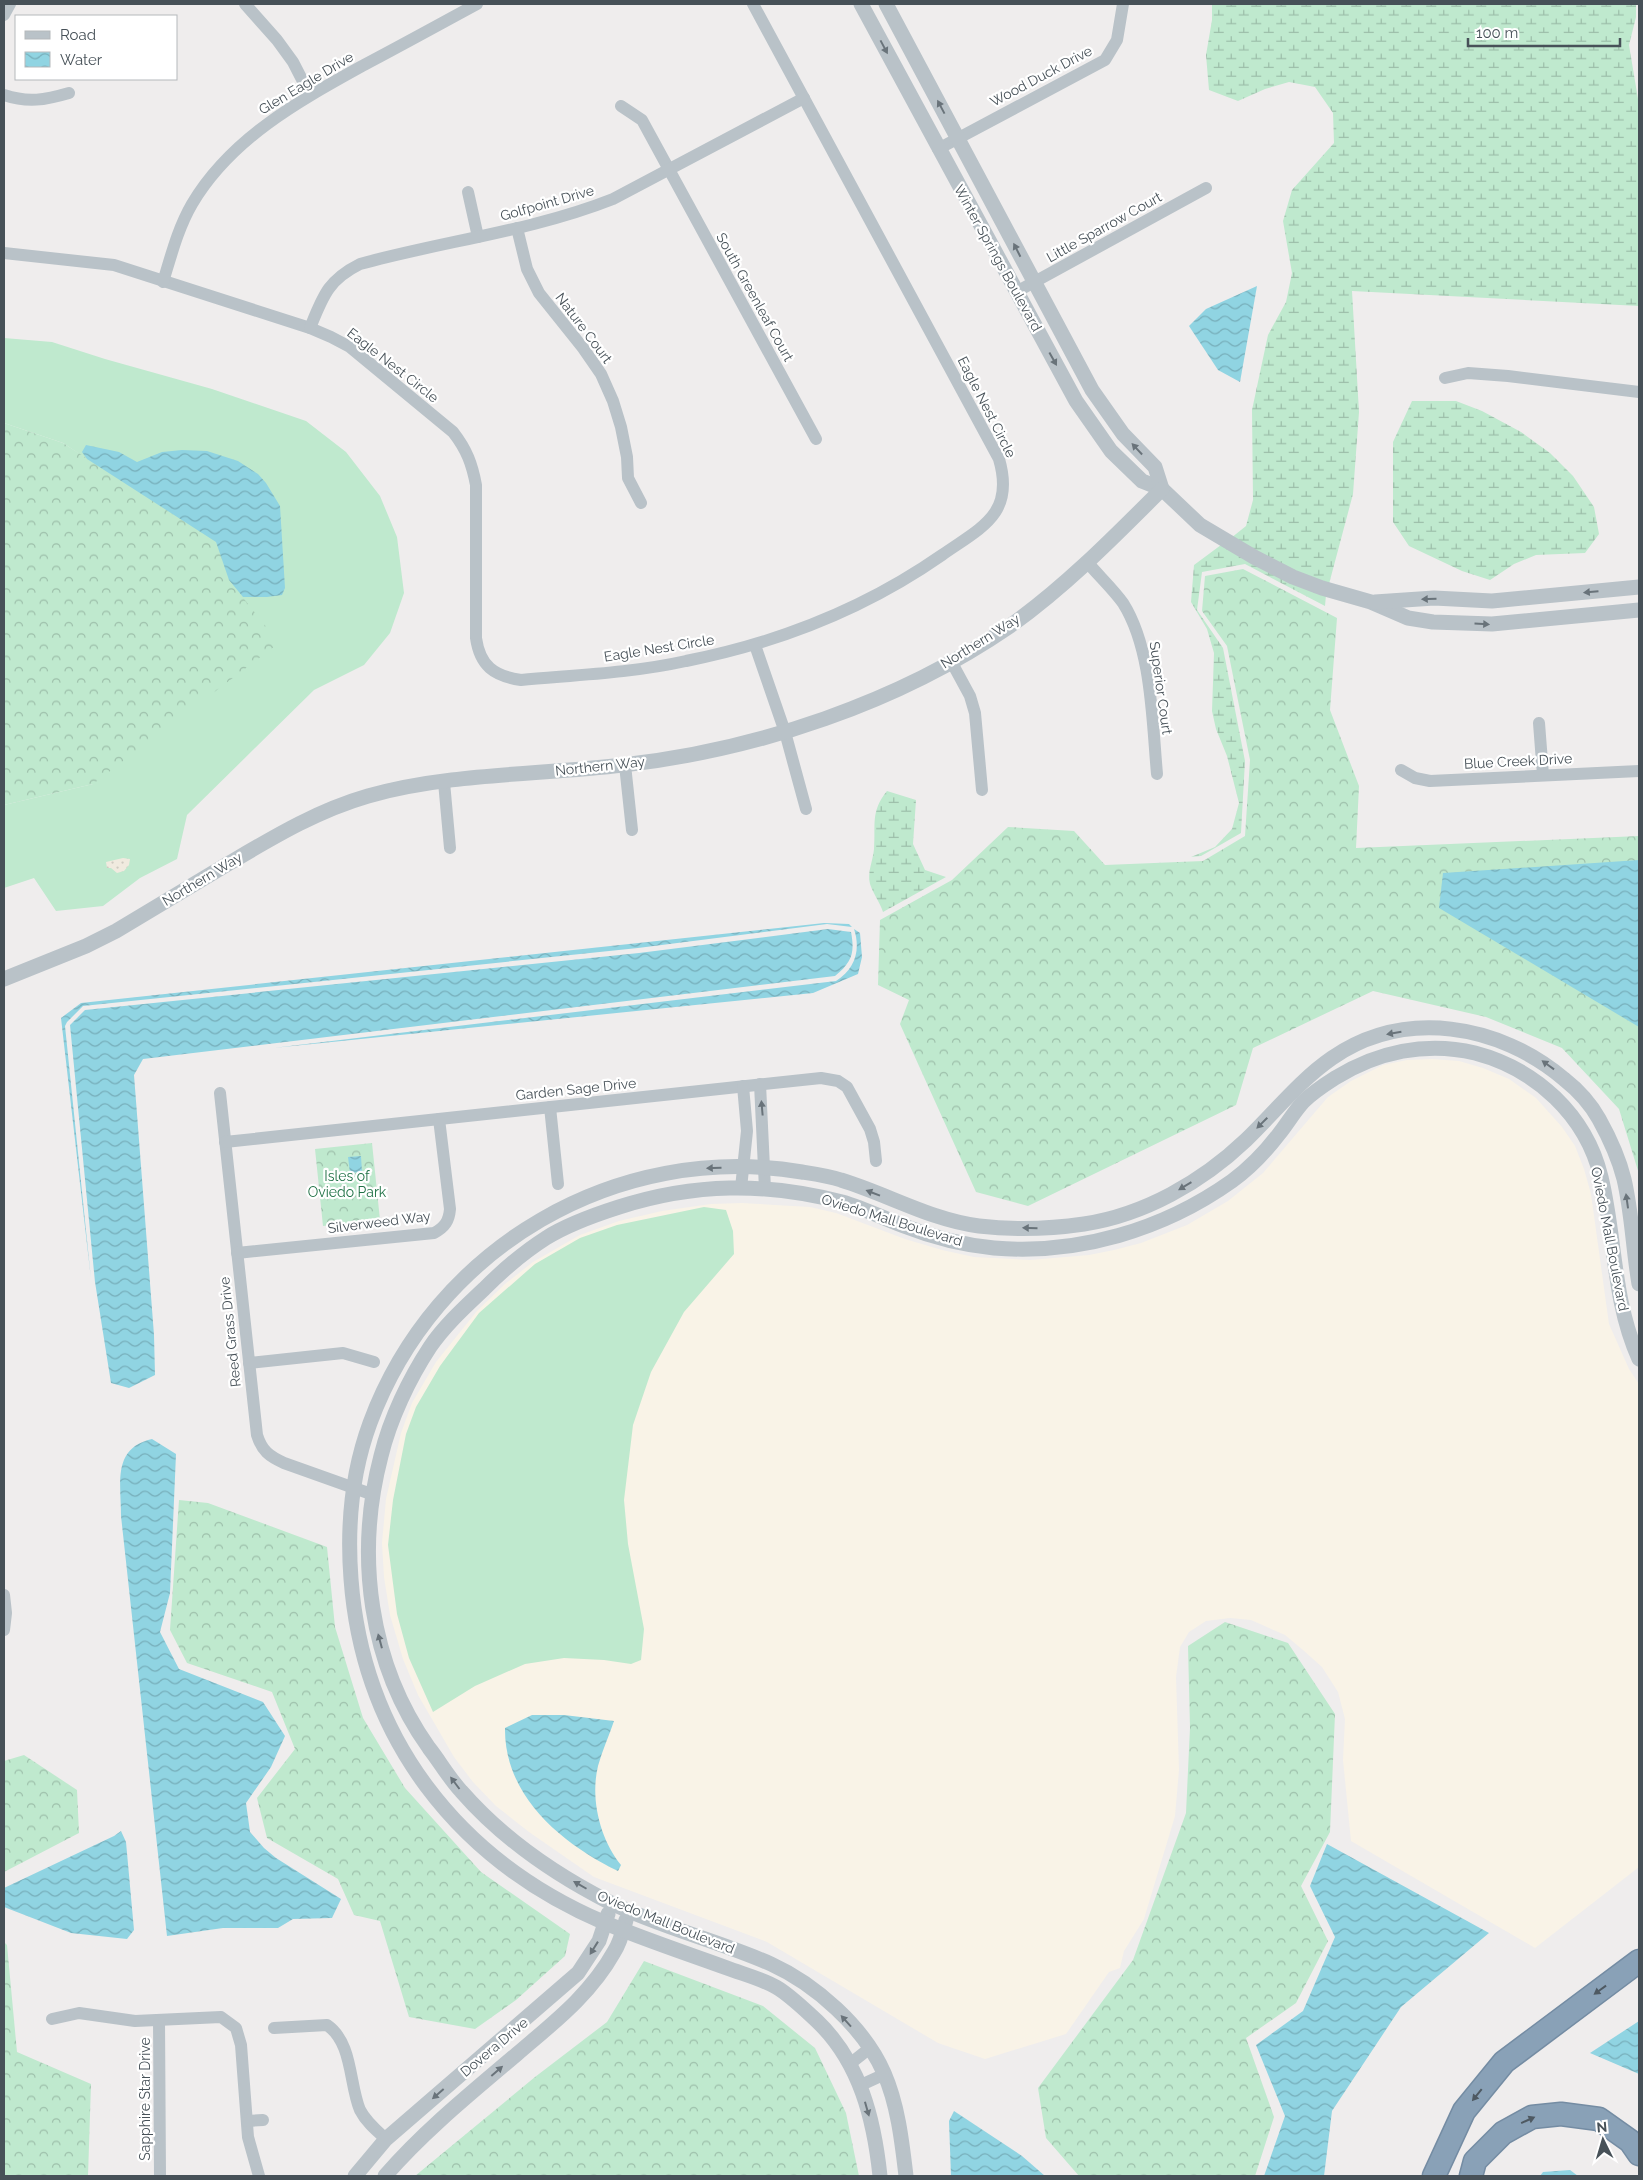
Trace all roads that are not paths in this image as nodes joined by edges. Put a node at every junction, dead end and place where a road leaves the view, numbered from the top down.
1 (10, 4) edge
2 (245, 4) edge
3 (477, 4) edge
4 (753, 4) edge
5 (861, 4) edge
6 (886, 4) edge
7 (1123, 4) edge
8 (4, 15) edge
9 (69, 94) dead end
10 (310, 94) junction
11 (4, 95) edge
12 (804, 98) junction
13 (621, 106) dead end
14 (958, 137) junction
15 (938, 149) junction
16 (668, 170) junction
17 (1206, 188) dead end
18 (468, 192) dead end
19 (517, 228) junction
20 (478, 237) junction
21 (4, 253) edge
22 (163, 282) junction
23 (1034, 283) junction
24 (1016, 292) junction
25 (310, 328) junction
26 (1444, 378) dead end
27 (1639, 392) edge
28 (816, 439) dead end
29 (1162, 489) junction
30 (641, 503) dead end
31 (1088, 563) junction
32 (1639, 587) edge
33 (1504, 600) junction
34 (1371, 602) junction
35 (1639, 610) edge
36 (1508, 623) junction
37 (755, 645) junction
38 (951, 661) junction
39 (1539, 723) dead end
40 (785, 732) junction
41 (625, 765) junction
42 (1401, 770) dead end
43 (1639, 771) edge
44 (1158, 774) dead end
45 (1543, 775) junction
46 (444, 782) junction
47 (982, 790) dead end
48 (806, 809) dead end
49 (632, 830) dead end
50 (450, 848) dead end
51 (4, 979) edge
52 (760, 1084) junction
53 (743, 1086) junction
54 (220, 1093) dead end
55 (550, 1107) junction
56 (440, 1119) junction
57 (747, 1131) junction
58 (763, 1131) junction
59 (225, 1142) junction
60 (876, 1162) dead end
61 (743, 1166) junction
62 (763, 1168) junction
63 (558, 1184) dead end
64 (741, 1188) junction
65 (765, 1189) junction
66 (237, 1253) junction
67 (1639, 1284) edge
68 (1639, 1359) edge
69 (374, 1362) dead end
70 (249, 1363) junction
71 (353, 1487) junction
72 (372, 1494) junction
73 (4, 1595) edge
74 (4, 1630) edge
75 (611, 1903) junction
76 (630, 1910) junction
77 (604, 1922) junction
78 (623, 1929) junction
79 (1639, 1961) edge
80 (52, 2018) dead end
81 (159, 2021) junction
82 (274, 2028) dead end
83 (870, 2048) junction
84 (851, 2063) junction
85 (885, 2074) junction
86 (861, 2085) junction
87 (263, 2120) dead end
88 (247, 2122) junction
89 (386, 2139) junction
90 (1639, 2154) edge
91 (160, 2176) edge
92 (259, 2176) edge
93 (355, 2176) edge
94 (385, 2176) edge
95 (880, 2176) edge
96 (906, 2176) edge
97 (1434, 2176) edge
98 (1471, 2176) edge

1 - 8 street
2 - 10 street
3 - 10 street, Glen Eagle Drive
4 - 12 street, Eagle Nest Circle
5 -> 15 street, Winter Springs Boulevard
14 -> 6 street, Winter Springs Boulevard
7 - 14 street, Wood Duck Drive
9 - 11 street
10 - 22 street, Glen Eagle Drive
12 - 16 street, Golfpoint Drive
12 - 37 street, Eagle Nest Circle
13 - 16 street, South Greenleaf Court
14 - 15 street, Wood Duck Drive
23 -> 14 street, Winter Springs Boulevard
15 - 24 street, Winter Springs Boulevard
16 - 19 street, Golfpoint Drive
16 - 28 street, South Greenleaf Court
17 - 23 street, Little Sparrow Court
18 - 20 street
19 - 20 street, Golfpoint Drive
19 - 30 street, Nature Court
20 - 25 street, Golfpoint Drive
21 - 22 street, Eagle Nest Circle
22 - 25 street, Eagle Nest Circle
23 - 24 street, Little Sparrow Court
29 -> 23 street, Winter Springs Boulevard
24 -> 29 street, Winter Springs Boulevard
25 - 37 street, Eagle Nest Circle
26 - 27 street
29 - 31 street, Northern Way
29 - 34 street, Winter Springs Boulevard
31 - 38 street, Northern Way
31 - 44 street, Superior Court
32 -> 33 street, Winter Springs Boulevard
33 -> 34 street, Winter Springs Boulevard
33 - 36 street
34 -> 36 street, Winter Springs Boulevard
35 - 36 street, Winter Springs Boulevard
37 - 40 street
38 - 40 street, Northern Way
38 - 47 street
39 - 45 street
40 - 41 street, Northern Way
40 - 48 street
41 - 46 street, Northern Way
41 - 49 street
42 - 45 street, Blue Creek Drive
43 - 45 street, Blue Creek Drive
46 - 50 street
46 - 51 street, Northern Way
52 - 53 street, Garden Sage Drive
58 -> 52 street
52 - 60 street, Garden Sage Drive
53 - 55 street, Garden Sage Drive
53 - 57 street
54 - 59 street, Reed Grass Drive
55 - 56 street, Garden Sage Drive
55 - 63 street
56 - 59 street, Garden Sage Drive
56 - 66 street, Silverweed Way
57 - 58 street
57 - 61 street
58 - 62 street
59 - 66 street, Reed Grass Drive
61 - 62 street, Oviedo Mall Boulevard
61 - 64 street
61 -> 71 street, Oviedo Mall Boulevard
62 - 65 street
67 -> 62 street, Oviedo Mall Boulevard
64 - 65 street, Oviedo Mall Boulevard
64 - 72 street, Oviedo Mall Boulevard
65 - 68 street, Oviedo Mall Boulevard
66 - 70 street, Reed Grass Drive
69 - 70 street
70 - 71 street, Reed Grass Drive
71 - 72 street, Reed Grass Drive
71 - 77 street, Oviedo Mall Boulevard
75 -> 72 street, Oviedo Mall Boulevard
73 - 74 street
75 - 76 street, Oviedo Mall Boulevard
75 - 77 street, Dovera Drive
76 - 78 street, Dovera Drive
83 -> 76 street, Oviedo Mall Boulevard
77 - 78 street, Oviedo Mall Boulevard
77 -> 89 street, Dovera Drive
78 - 84 street, Oviedo Mall Boulevard
94 -> 78 street, Dovera Drive
79 -> 97 highway
80 - 81 street
81 - 88 street
81 - 91 street, Sapphire Star Drive
82 - 89 street
83 - 84 street
83 - 85 street, Oviedo Mall Boulevard
84 - 86 street, Oviedo Mall Boulevard
85 - 86 street
85 - 96 street, Oviedo Mall Boulevard
86 -> 95 street, Oviedo Mall Boulevard
87 - 88 street
88 - 92 street
89 - 93 street, Dovera Drive
98 -> 90 highway

